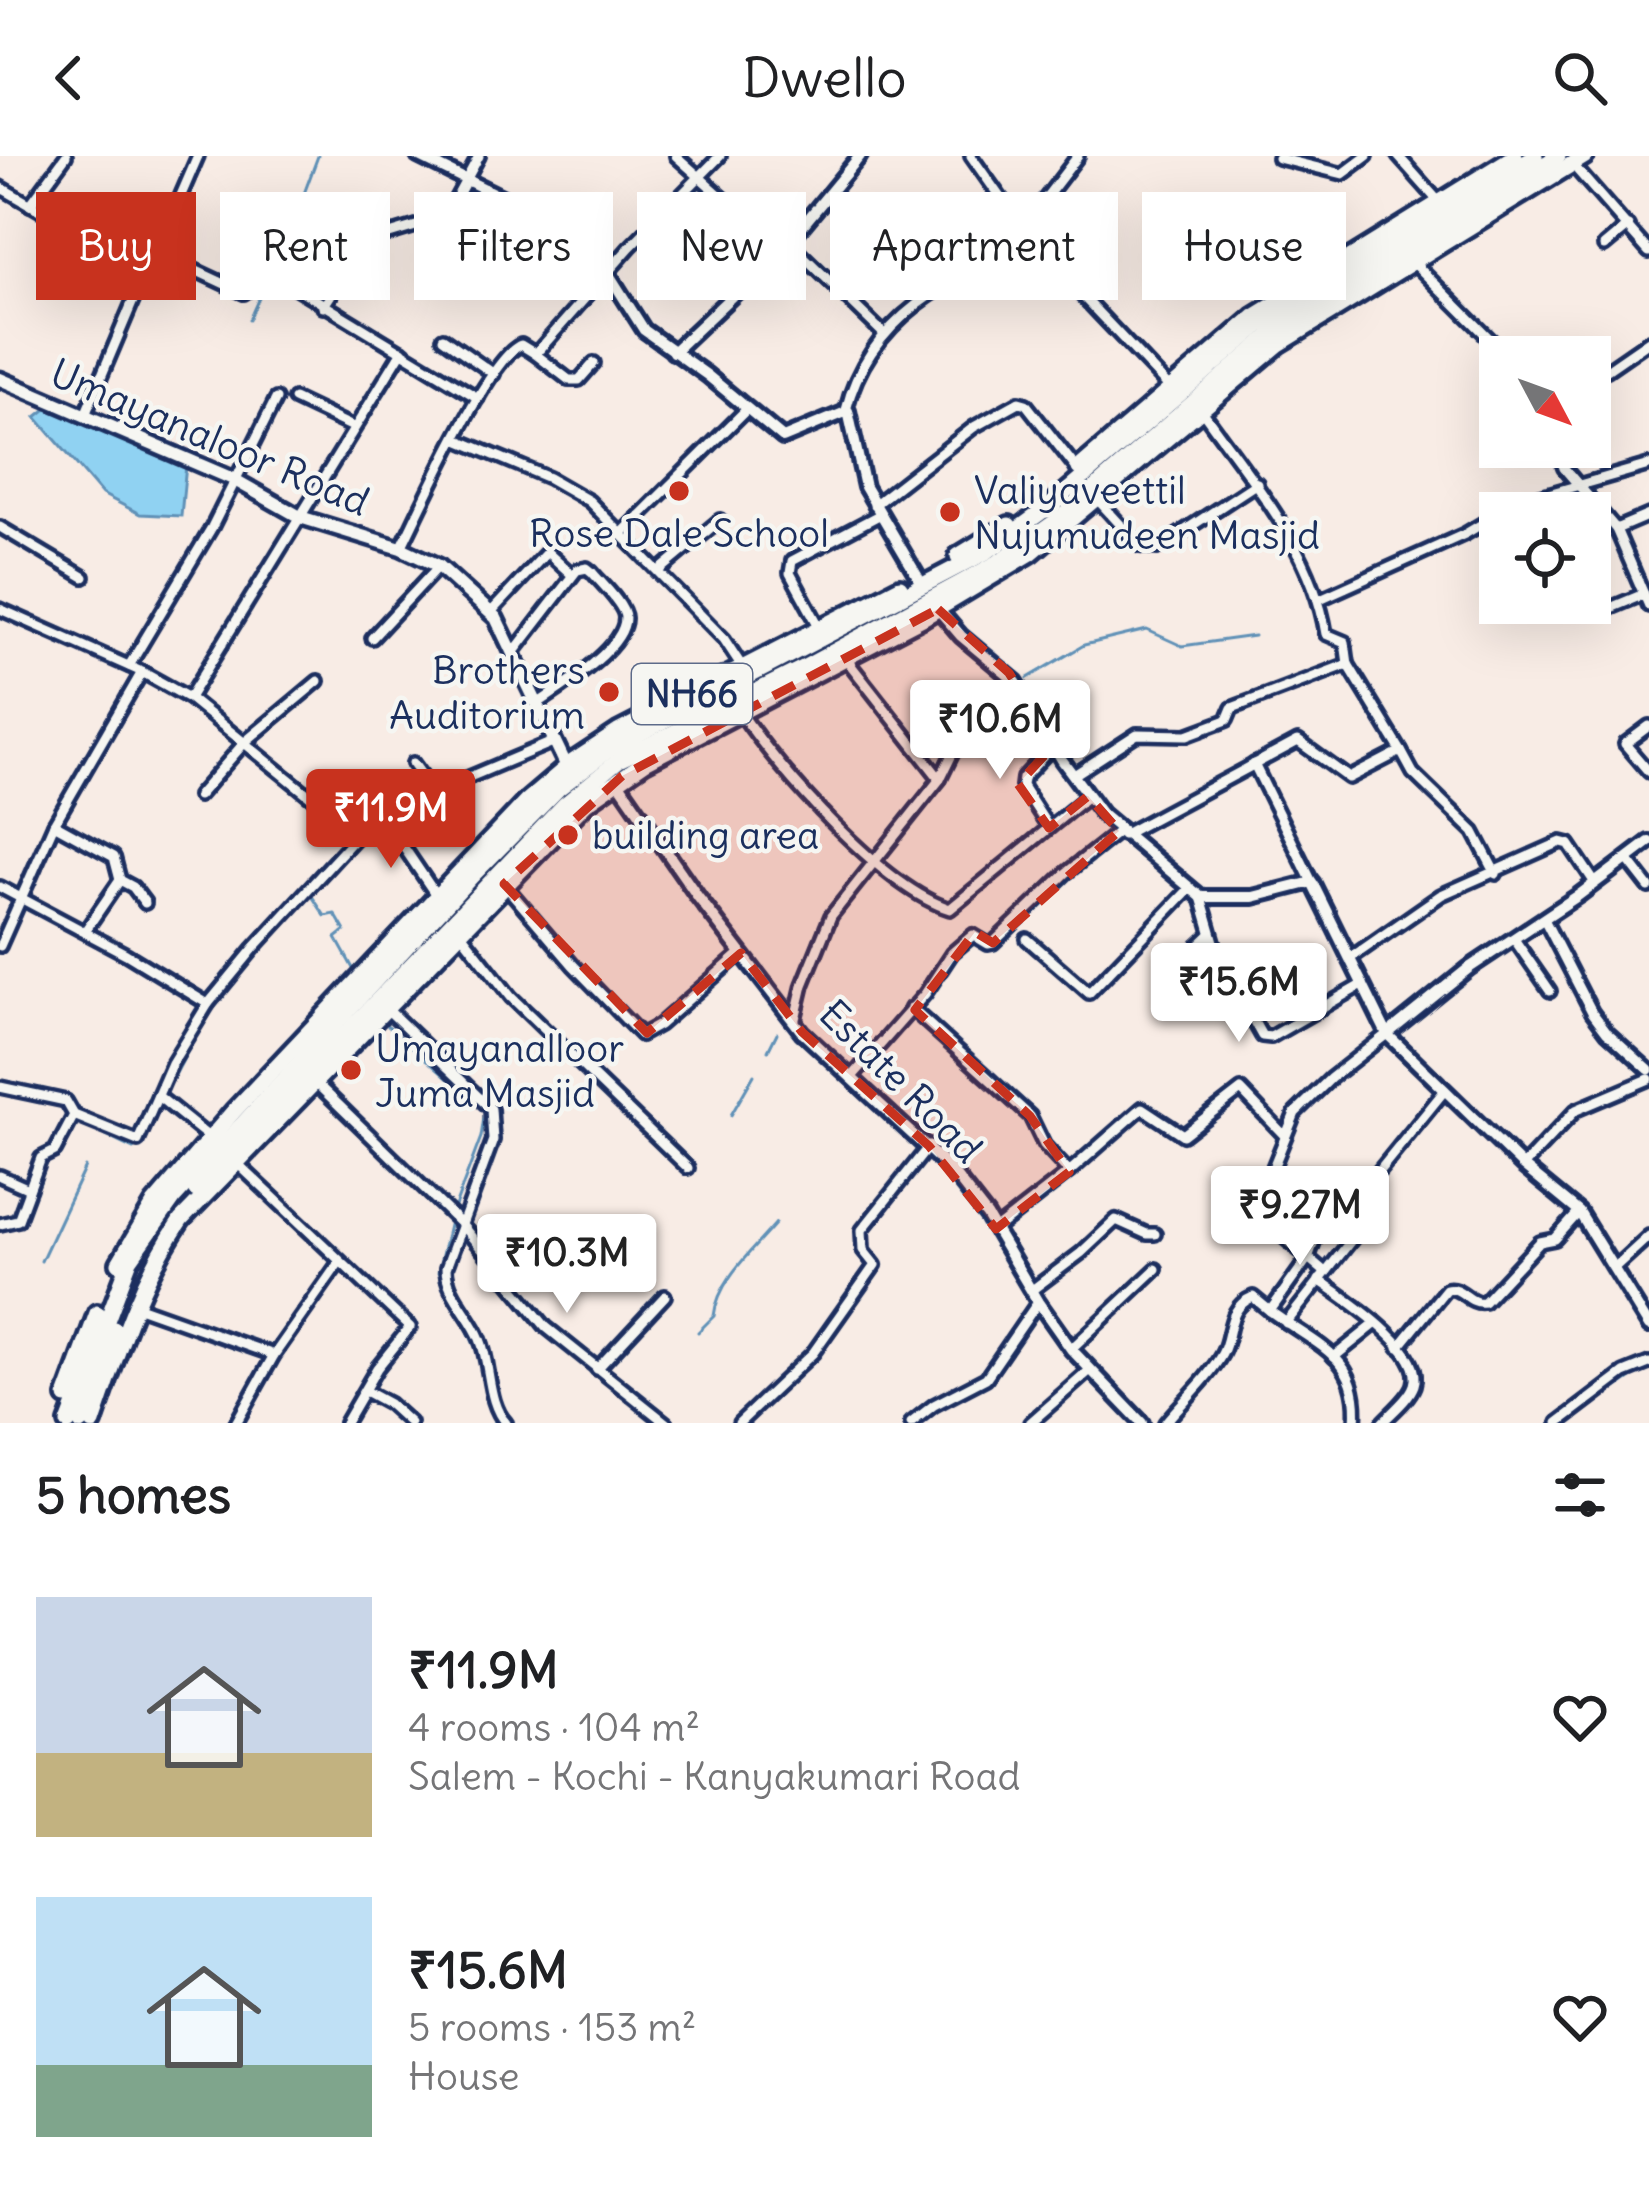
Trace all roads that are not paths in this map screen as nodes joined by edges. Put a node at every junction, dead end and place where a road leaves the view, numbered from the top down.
1 (66, 156) edge
2 (198, 156) edge
3 (479, 156) edge
4 (676, 156) edge
5 (720, 156) edge
6 (843, 156) edge
7 (970, 156) edge
8 (1078, 156) edge
9 (1367, 156) edge
10 (1398, 156) edge
11 (1515, 156) edge
12 (1535, 156) edge
13 (426, 158) edge
14 (1278, 158) edge
15 (1571, 158) edge
16 (857, 161) edge
17 (466, 177) junction
18 (699, 177) junction
19 (0, 187) edge
20 (184, 192) edge
21 (495, 192) edge
22 (718, 192) edge
23 (996, 192) edge
24 (1050, 192) edge
25 (1439, 202) junction
26 (31, 205) junction
27 (36, 208) edge
28 (806, 221) edge
29 (1628, 226) junction
30 (1604, 245) dead end
31 (1649, 252) edge
32 (1411, 260) junction
33 (806, 265) edge
34 (613, 268) edge
35 (613, 281) edge
36 (138, 300) edge
37 (312, 300) edge
38 (583, 300) edge
39 (728, 300) edge
40 (925, 300) edge
41 (1086, 300) edge
42 (323, 307) junction
43 (884, 334) junction
44 (1487, 336) edge
45 (442, 338) dead end
46 (1649, 341) edge
47 (402, 351) junction
48 (534, 352) junction
49 (673, 352) junction
50 (594, 363) dead end
51 (1611, 367) edge
52 (494, 374) junction
53 (0, 379) edge
54 (1169, 387) junction
55 (478, 398) junction
56 (276, 399) dead end
57 (294, 399) dead end
58 (1201, 409) junction
59 (746, 410) junction
60 (846, 410) junction
61 (85, 415) junction
62 (353, 427) junction
63 (456, 439) junction
64 (1649, 465) edge
65 (1564, 468) edge
66 (1077, 469) junction
67 (233, 479) junction
68 (1258, 483) junction
69 (1580, 483) junction
70 (1097, 499) junction
71 (877, 510) junction
72 (1649, 515) edge
73 (301, 517) junction
74 (720, 520) dead end
75 (0, 527) edge
76 (1616, 529) junction
77 (623, 532) junction
78 (401, 548) junction
79 (439, 566) junction
80 (658, 572) junction
81 (571, 574) junction
82 (1643, 576) edge
83 (84, 577) dead end
84 (919, 577) junction
85 (1644, 594) junction
86 (1320, 599) junction
87 (1649, 606) edge
88 (1611, 608) edge
89 (0, 609) edge
90 (938, 610) junction
91 (492, 611) junction
92 (820, 628) junction
93 (372, 638) dead end
94 (513, 652) junction
95 (846, 659) junction
96 (1348, 664) junction
97 (129, 666) junction
98 (742, 668) junction
99 (142, 672) junction
100 (318, 681) dead end
101 (1016, 682) junction
102 (189, 698) junction
103 (537, 704) junction
104 (741, 713) junction
105 (1649, 726) edge
106 (555, 741) junction
107 (245, 742) junction
108 (1054, 745) junction
109 (1401, 751) junction
110 (413, 764) dead end
111 (1254, 764) junction
112 (567, 767) junction
113 (1649, 772) edge
114 (1074, 776) junction
115 (940, 778) junction
116 (617, 779) junction
117 (434, 792) junction
118 (198, 796) dead end
119 (1088, 796) junction
120 (386, 821) junction
121 (54, 824) junction
122 (1049, 828) junction
123 (1121, 833) junction
124 (358, 835) junction
125 (1649, 842) edge
126 (1628, 860) junction
127 (874, 862) junction
128 (1496, 874) junction
129 (120, 880) junction
130 (1312, 882) junction
131 (504, 884) junction
132 (1594, 884) junction
133 (1649, 887) edge
134 (1190, 888) junction
135 (1, 890) edge
136 (436, 895) junction
137 (21, 897) junction
138 (1201, 897) junction
139 (146, 903) dead end
140 (1544, 919) junction
141 (459, 931) junction
142 (85, 932) junction
143 (1210, 935) junction
144 (1027, 939) dead end
145 (1514, 939) junction
146 (0, 946) edge
147 (741, 953) junction
148 (1352, 957) junction
149 (1169, 974) dead end
150 (1363, 984) junction
151 (1550, 991) dead end
152 (208, 1004) junction
153 (386, 1008) junction
154 (911, 1009) junction
155 (795, 1019) junction
156 (1387, 1034) junction
157 (1649, 1075) edge
158 (851, 1078) junction
159 (315, 1082) junction
160 (0, 1087) edge
161 (1445, 1090) junction
162 (158, 1096) junction
163 (74, 1114) junction
164 (1284, 1135) junction
165 (210, 1138) junction
166 (929, 1146) junction
167 (237, 1163) junction
168 (1522, 1166) junction
169 (688, 1168) dead end
170 (1069, 1172) junction
171 (0, 1176) edge
172 (29, 1189) junction
173 (1343, 1212) junction
174 (1579, 1212) junction
175 (0, 1224) edge
176 (461, 1224) junction
177 (996, 1229) junction
178 (1155, 1234) dead end
179 (1649, 1236) edge
180 (1308, 1258) junction
181 (340, 1261) junction
182 (1613, 1268) junction
183 (1156, 1269) dead end
184 (1322, 1276) junction
185 (1031, 1290) junction
186 (665, 1296) dead end
187 (1038, 1302) junction
188 (133, 1305) junction
189 (1270, 1311) junction
190 (1286, 1323) junction
191 (1375, 1324) dead end
192 (1649, 1326) edge
193 (1399, 1347) junction
194 (1071, 1349) junction
195 (274, 1355) junction
196 (1334, 1357) junction
197 (1649, 1363) edge
198 (597, 1370) junction
199 (1089, 1371) junction
200 (365, 1391) junction
201 (744, 1421) edge
202 (58, 1423) edge
203 (68, 1423) edge
204 (80, 1423) edge
205 (93, 1423) edge
206 (236, 1423) edge
207 (345, 1423) edge
208 (410, 1423) edge
209 (506, 1423) edge
210 (664, 1423) edge
211 (911, 1423) edge
212 (1030, 1423) edge
213 (1142, 1423) edge
214 (1165, 1423) edge
215 (1354, 1423) edge
216 (1382, 1423) edge
217 (1558, 1423) edge

1 - 26 street
2 - 20 street
3 - 17 street
4 - 18 street
5 - 18 street
6 - 16 street
7 - 23 street
8 - 24 street
9 - 14 street
10 - 25 street
11 - 25 highway, NH66
12 - 203 highway
13 - 17 street
15 - 29 street
15 - 32 highway, NH66
15 - 204 highway
16 - 28 street
17 - 21 street
17 - 42 street
18 - 22 street
18 - 34 street
19 - 26 street
25 - 54 highway, NH66
26 - 27 street
29 - 30 street
29 - 31 street
32 - 44 street
32 - 58 highway, NH66
33 - 43 street
35 - 49 street
36 - 61 street
37 - 42 street
38 - 48 street
39 - 49 street
40 - 43 street
41 - 54 street
42 - 47 street
43 - 60 street
45 - 52 street
46 - 51 street
47 - 55 street
47 - 62 street
48 - 50 street
48 - 52 street
49 - 59 street
52 - 55 street
53 - 61 main road, Umayanaloor Road
54 - 66 highway, NH66
55 - 63 street
56 - 67 street
57 - 62 street
58 - 68 street
58 - 70 highway, NH66
59 - 60 street
59 - 77 street
60 - 71 street
61 - 67 main road, Umayanaloor Road
62 - 73 street
63 - 77 street
63 - 78 street
64 - 69 street
65 - 69 street
66 - 71 street
66 - 84 highway, NH66
67 - 73 main road, Umayanaloor Road
67 - 97 street
68 - 70 street
68 - 86 street
69 - 76 street
69 - 86 street
70 - 90 highway, NH66
71 - 84 street
71 - 92 street
72 - 76 street
73 - 78 main road, Umayanaloor Road
73 - 102 street
74 - 80 street
75 - 83 street
76 - 82 street
77 - 80 street
78 - 79 main road, Umayanaloor Road
79 - 91 main road, Umayanaloor Road
79 - 93 street
80 - 98 street
81 - 91 street
81 - 94 street
81 - 103 street
82 - 85 street
84 - 92 highway, NH66
85 - 87 street
85 - 88 street
86 - 96 street
89 - 97 street
90 - 95 highway, NH66
90 - 101 street
91 - 94 main road, Umayanaloor Road
92 - 98 highway, NH66
94 - 103 main road, Umayanaloor Road
95 - 104 highway, NH66
95 - 115 street
96 - 109 street
96 - 114 street
97 - 99 street
98 - 112 highway, NH66
99 - 102 street
99 - 121 street
100 - 107 street
101 - 108 street
101 - 115 street
102 - 107 street
103 - 106 main road, Umayanaloor Road
104 - 116 highway, NH66
104 - 127 street
105 - 113 street
106 - 112 main road, Umayanaloor Road
106 - 117 street
107 - 118 street
107 - 124 street
108 - 114 street
108 - 122 street
109 - 111 street
109 - 128 street
110 - 117 street
111 - 123 street
111 - 130 street
112 - 136 highway, NH66
114 - 119 street
115 - 127 street
116 - 131 highway, NH66
116 - 147 street, Estate Road
117 - 120 street
119 - 122 street
119 - 123 street
120 - 124 street
120 - 136 street
121 - 129 street
121 - 137 street
122 - 127 street
123 - 134 street
123 - 154 street
124 - 152 street
125 - 126 street
126 - 132 street
126 - 133 street
127 - 155 street
128 - 132 street
128 - 148 street
129 - 139 street
129 - 142 street
130 - 138 street
130 - 148 street
131 - 141 highway, NH66
131 - 147 street
132 - 140 street
134 - 138 street
134 - 144 street
135 - 137 street
136 - 165 highway, NH66
137 - 142 street
137 - 146 street
138 - 143 street
140 - 145 street
140 - 157 street
141 - 153 highway, NH66
141 - 169 street
142 - 152 street
143 - 149 street
143 - 150 street
145 - 151 street
145 - 156 street
147 - 155 street, Estate Road
148 - 150 street
150 - 156 street
152 - 162 street
153 - 159 highway, NH66
153 - 176 street
154 - 158 street
154 - 170 street
155 - 158 street, Estate Road
156 - 161 street
156 - 164 street
157 - 168 street
158 - 166 street, Estate Road
159 - 167 highway, NH66
159 - 176 street
160 - 163 street
161 - 168 street
161 - 173 street
162 - 163 street
162 - 165 street
163 - 172 street
164 - 170 street
164 - 180 street
165 - 202 highway, NH66
166 - 177 street, Estate Road
166 - 201 street
167 - 181 street
167 - 188 highway, NH66
168 - 174 street
170 - 177 street
171 - 172 street
172 - 175 street
173 - 180 street
173 - 184 street
174 - 182 street
174 - 193 street
176 - 198 street
176 - 209 street
177 - 185 street, Estate Road
178 - 185 street
179 - 182 street
180 - 184 street
180 - 189 street
181 - 195 street
181 - 200 street
182 - 192 street
183 - 194 street
184 - 190 street
184 - 193 street
185 - 187 street, Estate Road
186 - 198 street
187 - 194 street, Estate Road
187 - 211 street
188 - 195 street
188 - 205 highway, NH66
189 - 190 street
189 - 214 street
190 - 196 street
191 - 196 street
193 - 216 street
194 - 199 street, Estate Road
195 - 206 street
196 - 215 street
197 - 217 street
198 - 210 street
199 - 212 street
199 - 213 street, Estate Road
200 - 207 street
200 - 208 street

